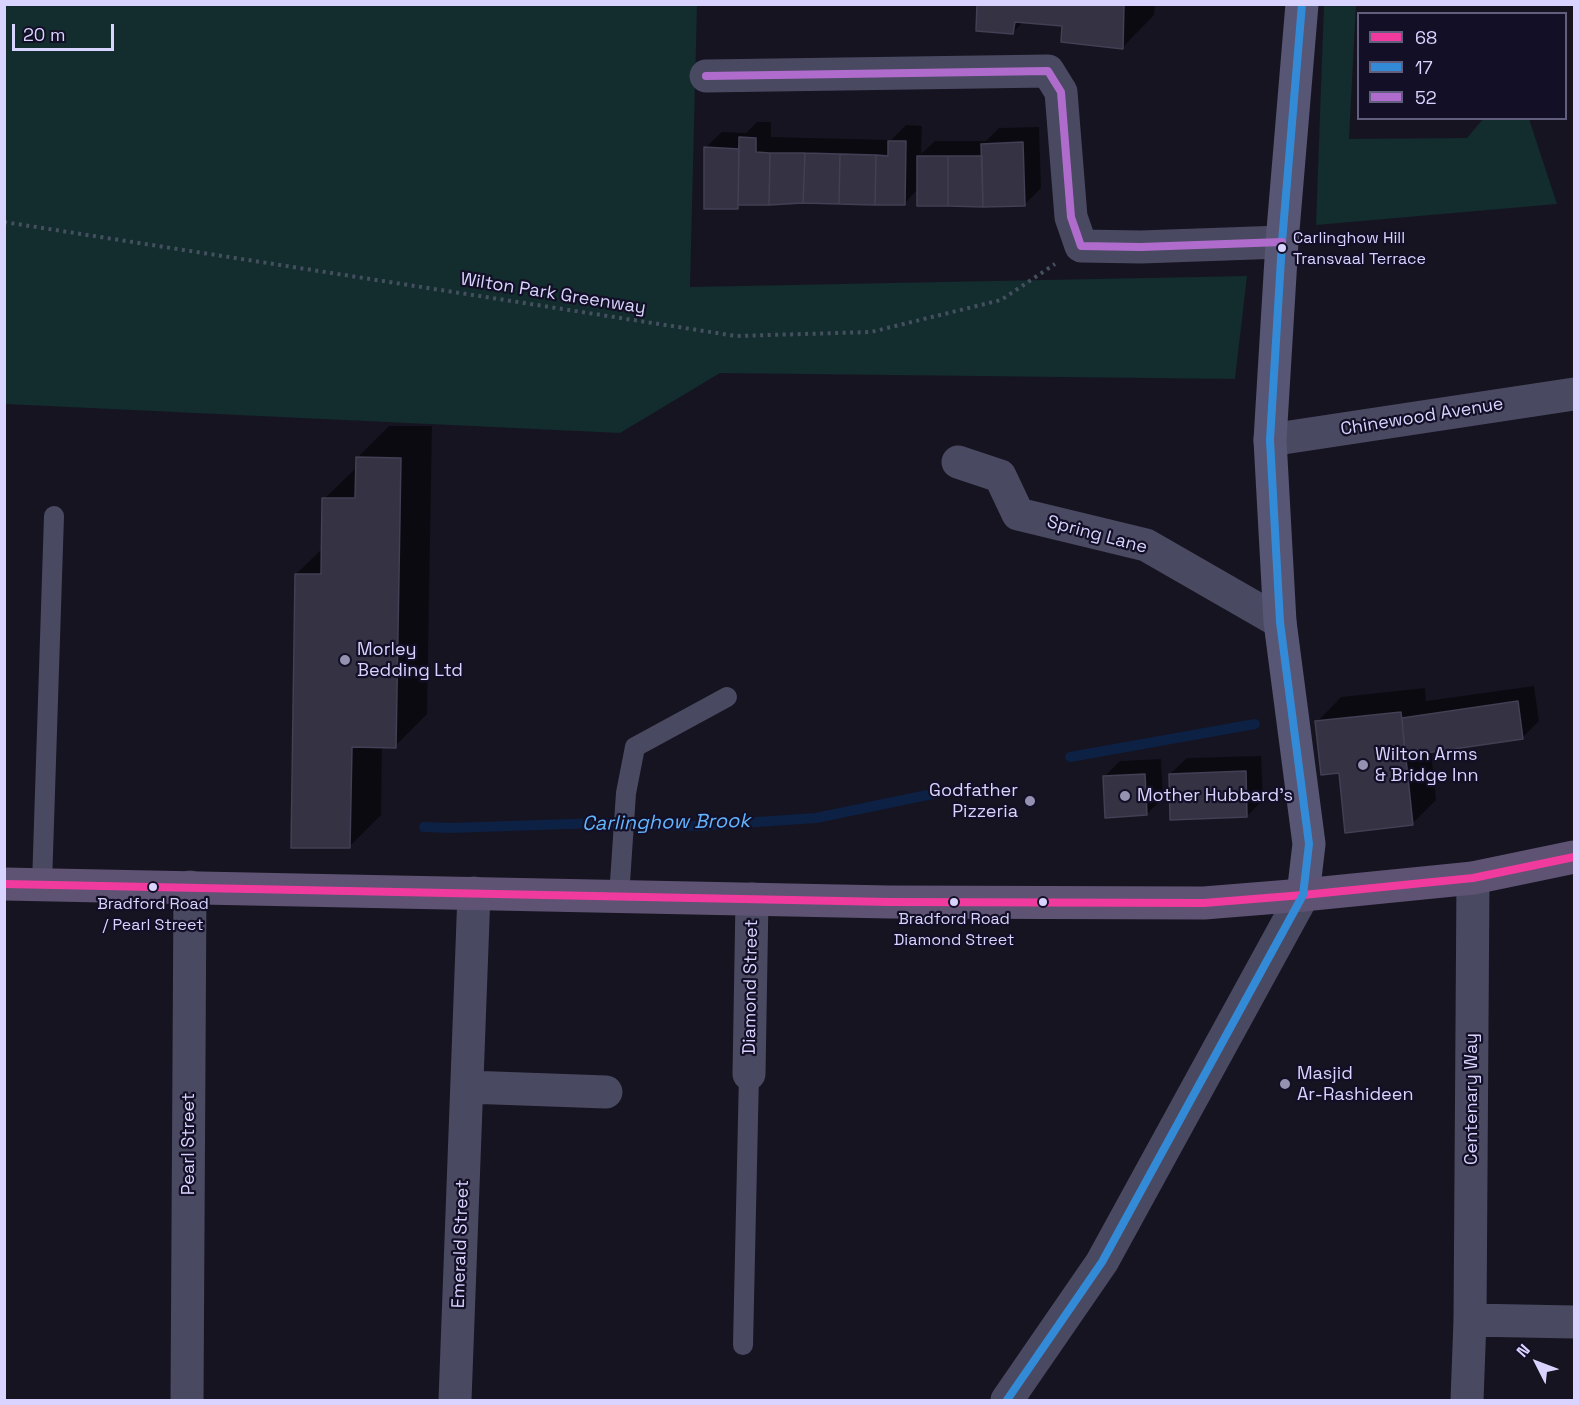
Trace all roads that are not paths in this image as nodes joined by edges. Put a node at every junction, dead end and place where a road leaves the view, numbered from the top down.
1 (1302, 4) edge
2 (706, 76) dead end
3 (1282, 242) junction
4 (1575, 394) edge
5 (1270, 440) junction
6 (958, 462) dead end
7 (54, 516) dead end
8 (1280, 622) junction
9 (727, 697) dead end
10 (1575, 857) edge
11 (1473, 878) junction
12 (4, 884) edge
13 (42, 884) junction
14 (190, 887) junction
15 (474, 893) junction
16 (1303, 896) junction
17 (619, 897) junction
18 (752, 899) junction
19 (749, 1074) joint
20 (467, 1087) junction
21 (606, 1092) dead end
22 (1470, 1320) junction
23 (1575, 1322) edge
24 (743, 1345) dead end
25 (187, 1401) edge
26 (455, 1401) edge
27 (1007, 1401) edge
28 (1467, 1401) edge

1 - 3 street
2 - 3 street
3 - 5 street
4 - 5 street, Chinewood Avenue
5 - 8 street
6 - 8 street, Spring Lane
7 - 13 lane
8 - 16 street
9 - 17 lane
10 - 11 main road
11 - 16 main road
11 - 22 street, Centenary Way
12 - 13 main road
13 - 14 main road
14 - 15 main road
14 - 25 street, Pearl Street
15 - 17 main road
15 - 20 street, Emerald Street
16 - 18 main road
16 - 27 street
17 - 18 main road
18 - 19 street, Diamond Street
19 - 24 lane
20 - 21 street
20 - 26 street, Emerald Street
22 - 23 street
22 - 28 street, Centenary Way

